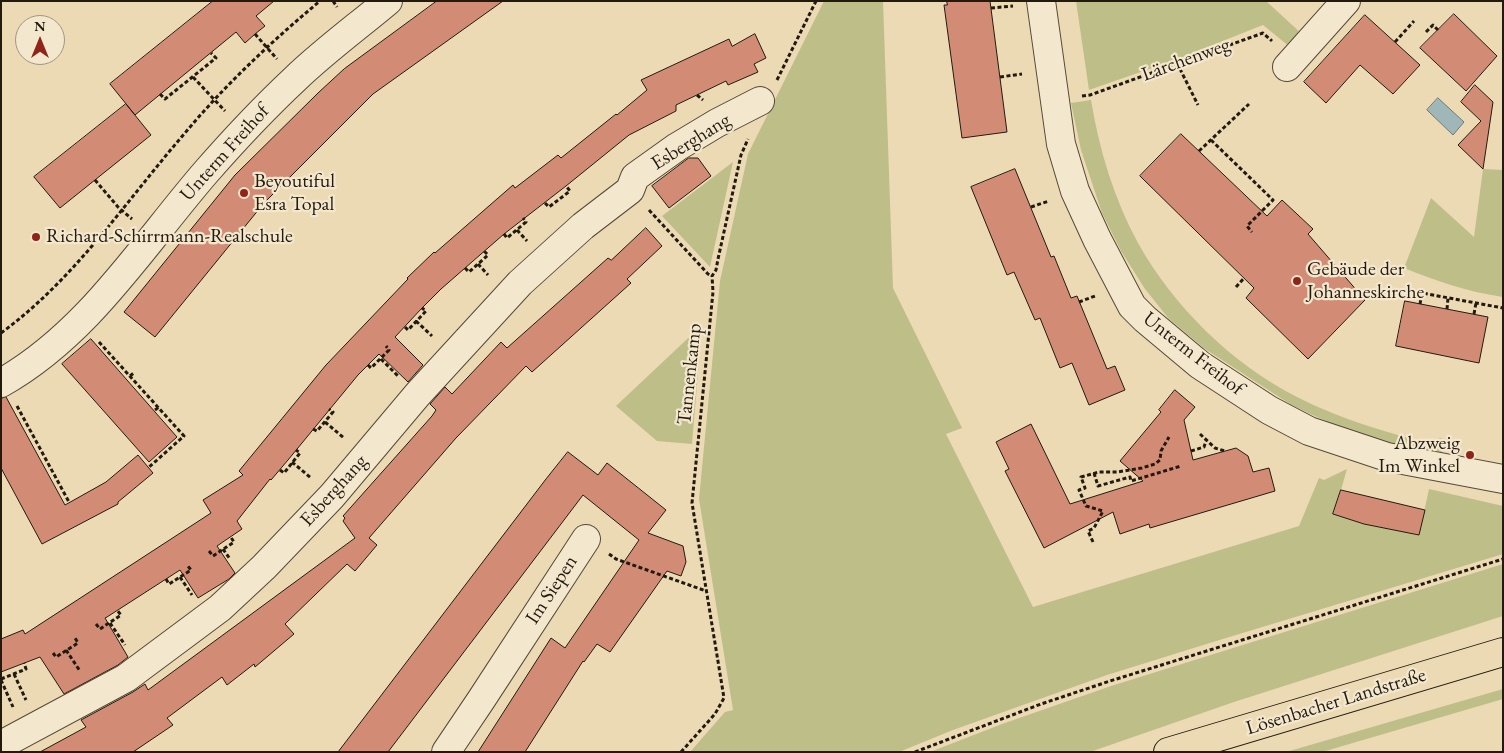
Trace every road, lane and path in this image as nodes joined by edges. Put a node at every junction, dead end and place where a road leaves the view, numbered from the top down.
1 (320, 1) edge
2 (388, 1) edge
3 (816, 1) edge
4 (1041, 1) edge
5 (1346, 1) edge
6 (1414, 21) dead end
7 (1438, 30) dead end
8 (1426, 32) dead end
9 (255, 34) dead end
10 (1395, 42) dead end
11 (265, 45) dead end
12 (211, 53) dead end
13 (1177, 63) junction
14 (1290, 63) joint
15 (193, 77) junction
16 (160, 94) dead end
17 (767, 94) joint
18 (1074, 98) dead end
19 (214, 100) junction
20 (1248, 104) dead end
21 (1198, 105) dead end
22 (749, 138) dead end
23 (1211, 140) junction
24 (1199, 151) dead end
25 (95, 180) dead end
26 (566, 186) dead end
27 (630, 190) junction
28 (545, 203) dead end
29 (121, 209) junction
30 (523, 218) dead end
31 (1252, 232) dead end
32 (504, 234) dead end
33 (484, 251) dead end
34 (478, 264) junction
35 (465, 268) dead end
36 (712, 276) junction
37 (489, 277) dead end
38 (1244, 278) dead end
39 (1236, 287) dead end
40 (1448, 298) junction
41 (1476, 303) junction
42 (1420, 304) dead end
43 (422, 308) dead end
44 (1447, 308) dead end
45 (1503, 308) edge
46 (1474, 314) dead end
47 (416, 321) junction
48 (80, 322) junction
49 (405, 327) dead end
50 (1, 333) edge
51 (435, 339) dead end
52 (386, 346) dead end
53 (381, 359) junction
54 (368, 365) dead end
55 (135, 372) dead end
56 (130, 376) junction
57 (400, 377) dead end
58 (2, 383) edge
59 (158, 407) junction
60 (330, 409) dead end
61 (155, 410) dead end
62 (325, 422) junction
63 (314, 429) dead end
64 (30, 430) junction
65 (26, 432) dead end
66 (1200, 434) dead end
67 (1169, 437) dead end
68 (345, 439) dead end
69 (1206, 441) junction
70 (296, 450) dead end
71 (1191, 451) dead end
72 (1225, 451) dead end
73 (292, 462) junction
74 (1181, 466) dead end
75 (148, 468) dead end
76 (280, 470) dead end
77 (1094, 473) junction
78 (1503, 479) edge
79 (59, 483) junction
80 (316, 483) dead end
81 (54, 485) dead end
82 (69, 502) dead end
83 (230, 536) dead end
84 (586, 539) joint
85 (1093, 542) dead end
86 (209, 551) dead end
87 (1503, 559) edge
88 (187, 565) dead end
89 (180, 577) junction
90 (166, 579) dead end
91 (706, 591) junction
92 (195, 600) dead end
93 (118, 610) dead end
94 (110, 623) junction
95 (96, 624) dead end
96 (75, 638) dead end
97 (66, 650) junction
98 (130, 652) dead end
99 (1503, 652) edge
100 (53, 653) dead end
101 (24, 663) dead end
102 (81, 672) dead end
103 (14, 674) junction
104 (1, 680) edge
105 (18, 683) dead end
106 (3, 686) dead end
107 (1, 746) edge
108 (446, 752) edge
109 (681, 752) edge
110 (915, 752) edge
111 (1168, 752) edge

1 - 19 path, Unterm Freihof
2 - 48 street, Unterm Freihof
3 - 17 path
4 - 78 street, Unterm Freihof
5 - 14 street
6 - 10 path
7 - 8 path
9 - 11 path
12 - 15 path
13 - 14 path, Lärchenweg
13 - 18 path, Lärchenweg
13 - 21 path
15 - 16 path
15 - 19 path
17 - 27 street, Esberghang
19 - 29 path, Unterm Freihof
20 - 23 path
22 - 36 path, Tannenkamp
23 - 24 path
23 - 31 path
25 - 29 path
26 - 28 path
27 - 36 path
27 - 107 street, Esberghang
29 - 50 path, Unterm Freihof
30 - 32 path
33 - 34 path
34 - 35 path
34 - 37 path
36 - 91 path, Tannenkamp
38 - 39 path
40 - 41 path
40 - 42 path
40 - 44 path
41 - 45 path
41 - 46 path
43 - 47 path
47 - 49 path
47 - 51 path
48 - 56 path
48 - 58 street, Unterm Freihof
52 - 53 path
53 - 54 path
53 - 57 path
55 - 56 path
56 - 59 path
58 - 64 path
59 - 61 path
59 - 75 path
60 - 62 path
62 - 63 path
62 - 68 path, Esberghang
64 - 65 path
64 - 79 path
66 - 69 path
67 - 77 path
69 - 71 path
69 - 72 path
70 - 73 path
73 - 76 path
73 - 80 path, Esberghang
74 - 77 path
77 - 85 path
79 - 81 path
79 - 82 path
83 - 86 path
84 - 91 path, Im Siepen
84 - 108 street, Im Siepen
87 - 110 path
88 - 89 path
89 - 90 path
89 - 92 path
91 - 109 path, Tannenkamp
93 - 94 path
94 - 95 path
94 - 98 path
96 - 97 path
97 - 100 path
97 - 102 path
99 - 111 main road, Lösenbacher Landstraße
101 - 103 path
103 - 104 path
103 - 105 path
104 - 106 path

